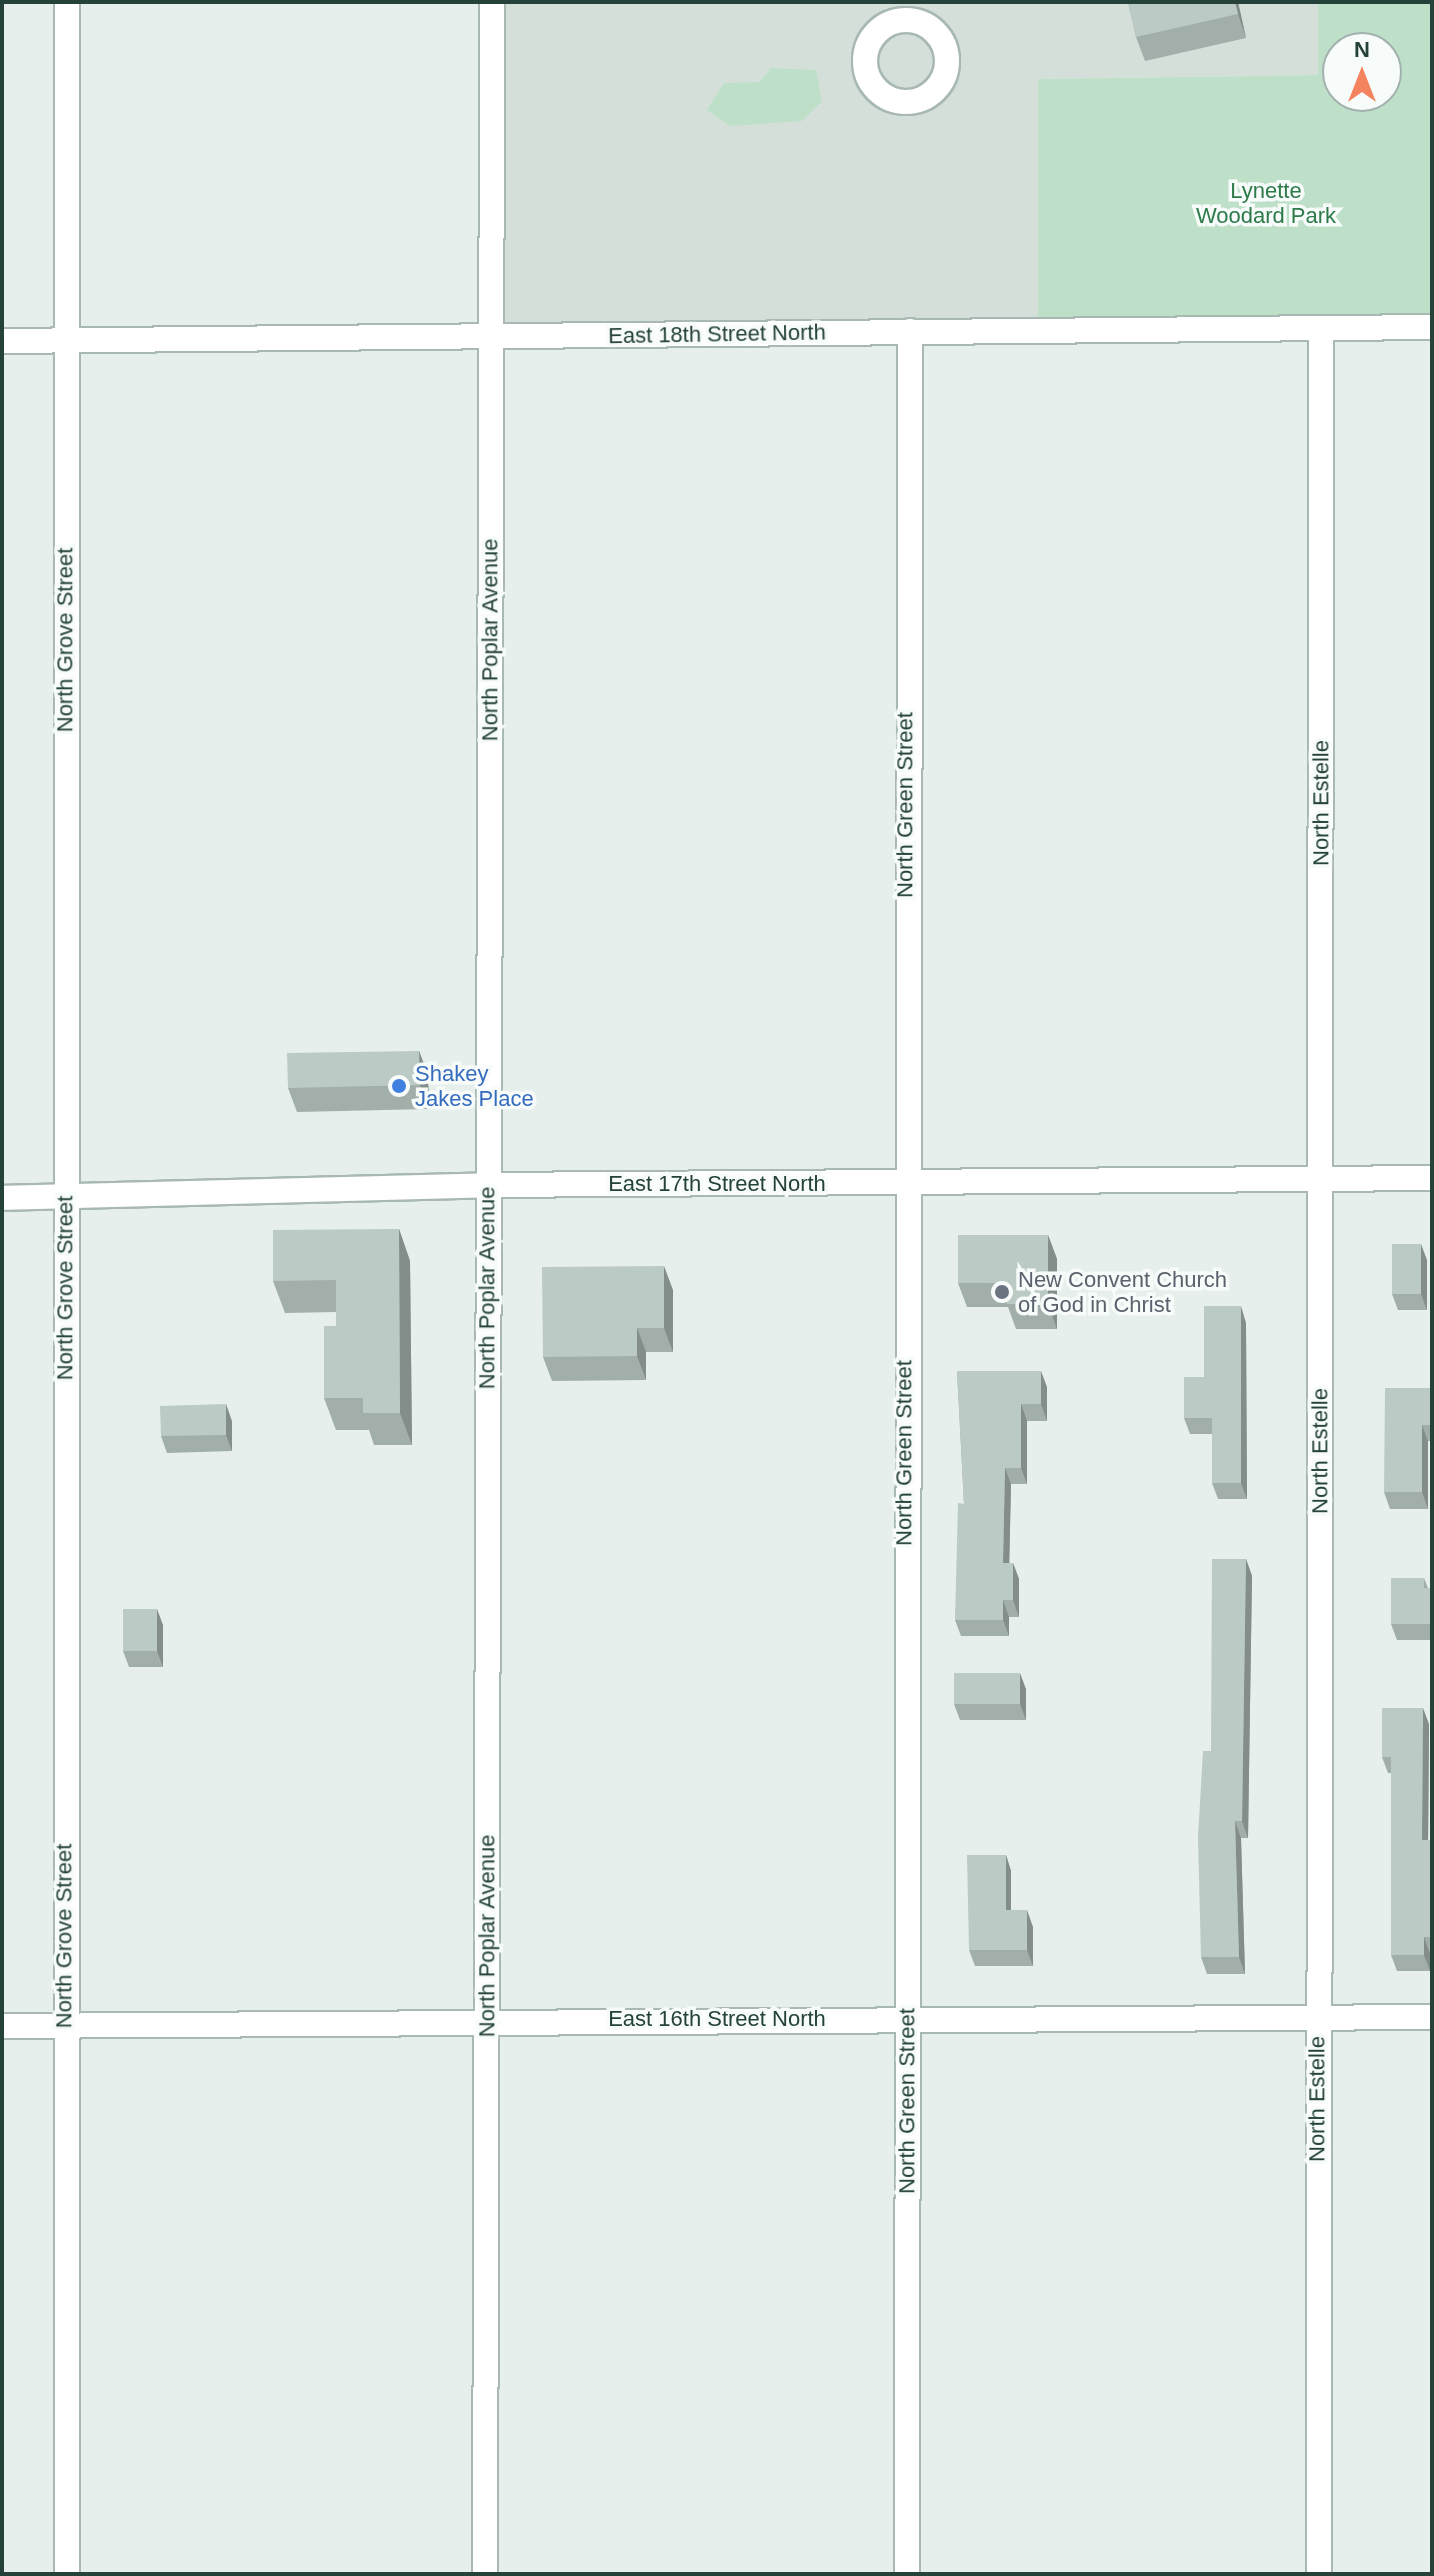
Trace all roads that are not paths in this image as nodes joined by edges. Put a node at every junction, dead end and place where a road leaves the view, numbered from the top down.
1 (67, 2) edge
2 (492, 2) edge
3 (1432, 327) edge
4 (1321, 328) junction
5 (910, 331) junction
6 (492, 337) junction
7 (66, 340) junction
8 (2, 341) edge
9 (1432, 1178) edge
10 (1322, 1179) junction
11 (904, 1182) junction
12 (487, 1185) junction
13 (2, 1198) edge
14 (65, 1198) junction
15 (1432, 2017) edge
16 (1317, 2018) junction
17 (487, 2019) junction
18 (907, 2019) junction
19 (64, 2025) junction
20 (2, 2026) edge
21 (67, 2574) edge
22 (485, 2574) edge
23 (907, 2574) edge
24 (1319, 2574) edge

1 - 7 street, North Grove Street
2 - 6 street, North Poplar Avenue
3 - 4 street, East 18th Street North
4 - 5 street, East 18th Street North
4 - 10 street, North Estelle
5 - 6 street, East 18th Street North
5 - 11 street, North Green Street
6 - 7 street, East 18th Street North
6 - 12 street, North Poplar Avenue
7 - 8 street, East 18th Street North
7 - 14 street, North Grove Street
9 - 10 street, East 17th Street North
10 - 11 street, East 17th Street North
10 - 16 street, North Estelle
11 - 12 street, East 17th Street North
11 - 18 street, North Green Street
12 - 14 street, East 17th Street North
12 - 17 street, North Poplar Avenue
13 - 14 street, East 17th Street North
14 - 19 street, North Grove Street
15 - 16 street, East 16th Street North
16 - 18 street, East 16th Street North
16 - 24 street, North Estelle
17 - 18 street, East 16th Street North
17 - 19 street, East 16th Street North
17 - 22 street, North Poplar Avenue
18 - 23 street, North Green Street
19 - 20 street, East 16th Street North
19 - 21 street, North Grove Street

